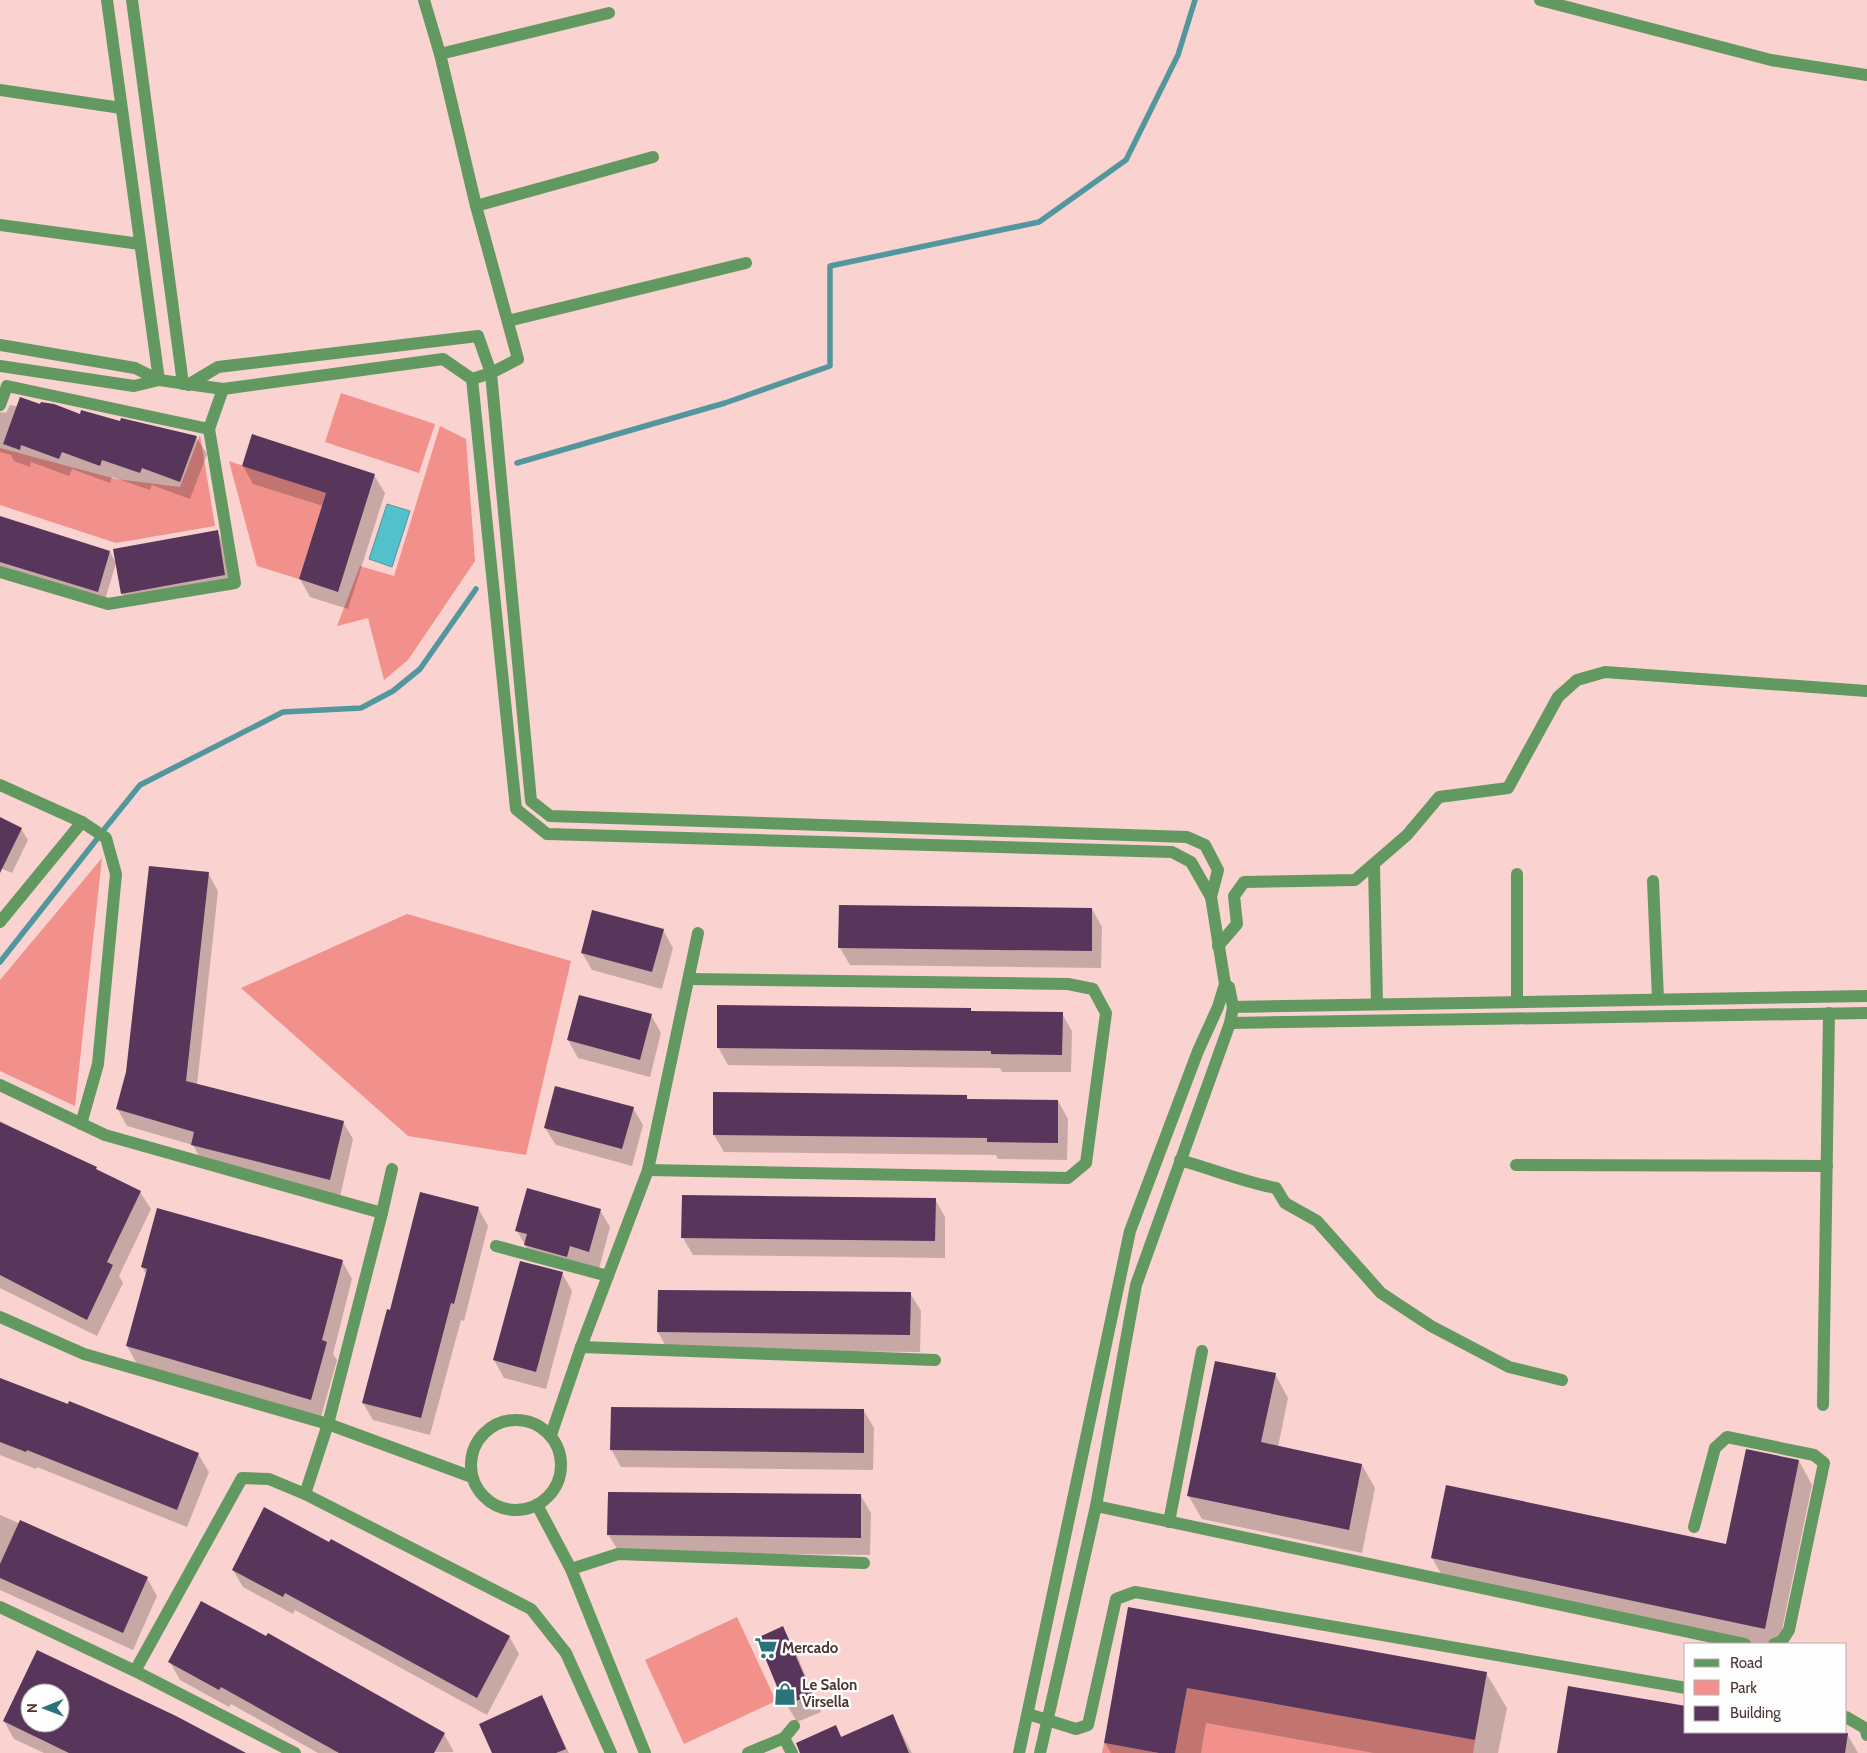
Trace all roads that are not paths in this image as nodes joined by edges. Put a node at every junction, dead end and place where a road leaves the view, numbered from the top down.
1 (107, 0) edge
2 (132, 0) edge
3 (424, 0) edge
4 (1540, 0) edge
5 (610, 12) dead end
6 (440, 54) junction
7 (1867, 76) edge
8 (0, 90) edge
9 (121, 108) junction
10 (653, 158) dead end
11 (476, 206) junction
12 (0, 225) edge
13 (140, 244) junction
14 (746, 263) dead end
15 (508, 321) junction
16 (0, 345) edge
17 (0, 366) edge
18 (491, 373) junction
19 (472, 379) junction
20 (159, 380) junction
21 (185, 385) junction
22 (223, 390) junction
23 (0, 405) edge
24 (210, 430) junction
25 (0, 572) edge
26 (1867, 692) edge
27 (0, 785) edge
28 (82, 822) junction
29 (1374, 866) junction
30 (1517, 874) dead end
31 (1653, 881) dead end
32 (1211, 897) junction
33 (0, 922) edge
34 (698, 933) dead end
35 (1218, 946) junction
36 (689, 978) junction
37 (1224, 984) junction
38 (1867, 996) edge
39 (1658, 999) junction
40 (1517, 1001) junction
41 (1377, 1004) junction
42 (1233, 1007) junction
43 (1829, 1013) junction
44 (1867, 1013) edge
45 (1230, 1023) junction
46 (0, 1085) edge
47 (81, 1124) junction
48 (1180, 1160) junction
49 (1516, 1165) dead end
50 (1827, 1166) junction
51 (392, 1170) dead end
52 (648, 1170) junction
53 (382, 1213) junction
54 (496, 1246) dead end
55 (608, 1276) junction
56 (0, 1317) edge
57 (581, 1347) junction
58 (1202, 1351) dead end
59 (935, 1360) dead end
60 (1562, 1380) dead end
61 (1823, 1405) dead end
62 (328, 1424) junction
63 (551, 1435) junction
64 (472, 1477) junction
65 (305, 1494) junction
66 (538, 1505) junction
67 (1096, 1506) junction
68 (1169, 1522) junction
69 (1694, 1527) dead end
70 (864, 1562) dead end
71 (571, 1570) junction
72 (0, 1607) edge
73 (1740, 1643) edge
74 (1777, 1643) edge
75 (135, 1671) junction
76 (1684, 1688) edge
77 (1028, 1714) junction
78 (1847, 1718) edge
79 (1046, 1720) junction
80 (794, 1726) dead end
81 (1867, 1734) edge
82 (784, 1738) junction
83 (295, 1753) edge
84 (611, 1753) edge
85 (645, 1753) edge
86 (748, 1753) edge
87 (792, 1753) edge
88 (1019, 1753) edge
89 (1040, 1753) edge

1 - 9 street
2 - 21 street
3 - 6 street
4 - 7 street
5 - 6 street
6 - 11 street
8 - 9 street
9 - 13 street
10 - 11 street
11 - 15 street
12 - 13 street
13 - 20 street
14 - 15 street
15 - 18 street
16 - 20 street
17 - 20 street
18 - 19 street
18 - 21 street
18 - 32 street
19 - 22 street
19 - 32 street
20 - 21 street
21 - 22 street
22 - 24 street
23 - 24 street
24 - 25 street
26 - 29 street
27 - 28 street
28 - 33 street
28 - 47 street
29 - 35 street
29 - 41 street
30 - 40 street
31 - 39 street
32 - 35 street
34 - 36 street
35 - 37 street
36 - 52 street
36 - 52 street
37 - 42 street
37 - 77 street
38 - 39 street
39 - 40 street
40 - 41 street
41 - 42 street
42 - 45 street
43 - 44 street
43 - 45 street
43 - 50 street
45 - 48 street
46 - 47 street
47 - 53 street
48 - 60 street
48 - 67 street
49 - 50 street
50 - 61 street
51 - 53 street
52 - 55 street
53 - 62 street
54 - 55 street
55 - 57 street
56 - 62 street
57 - 59 street
57 - 63 street
58 - 68 street
62 - 64 street
62 - 65 street
63 - 64 street
63 - 66 street
64 - 66 street
65 - 75 street
65 - 84 street
66 - 71 street
67 - 68 street
67 - 79 street
68 - 73 street
69 - 74 street
70 - 71 street
71 - 85 street
72 - 75 street
75 - 83 street
76 - 79 street
77 - 79 street
77 - 88 street
78 - 81 street
79 - 89 street
80 - 82 street
82 - 86 street
82 - 87 street

